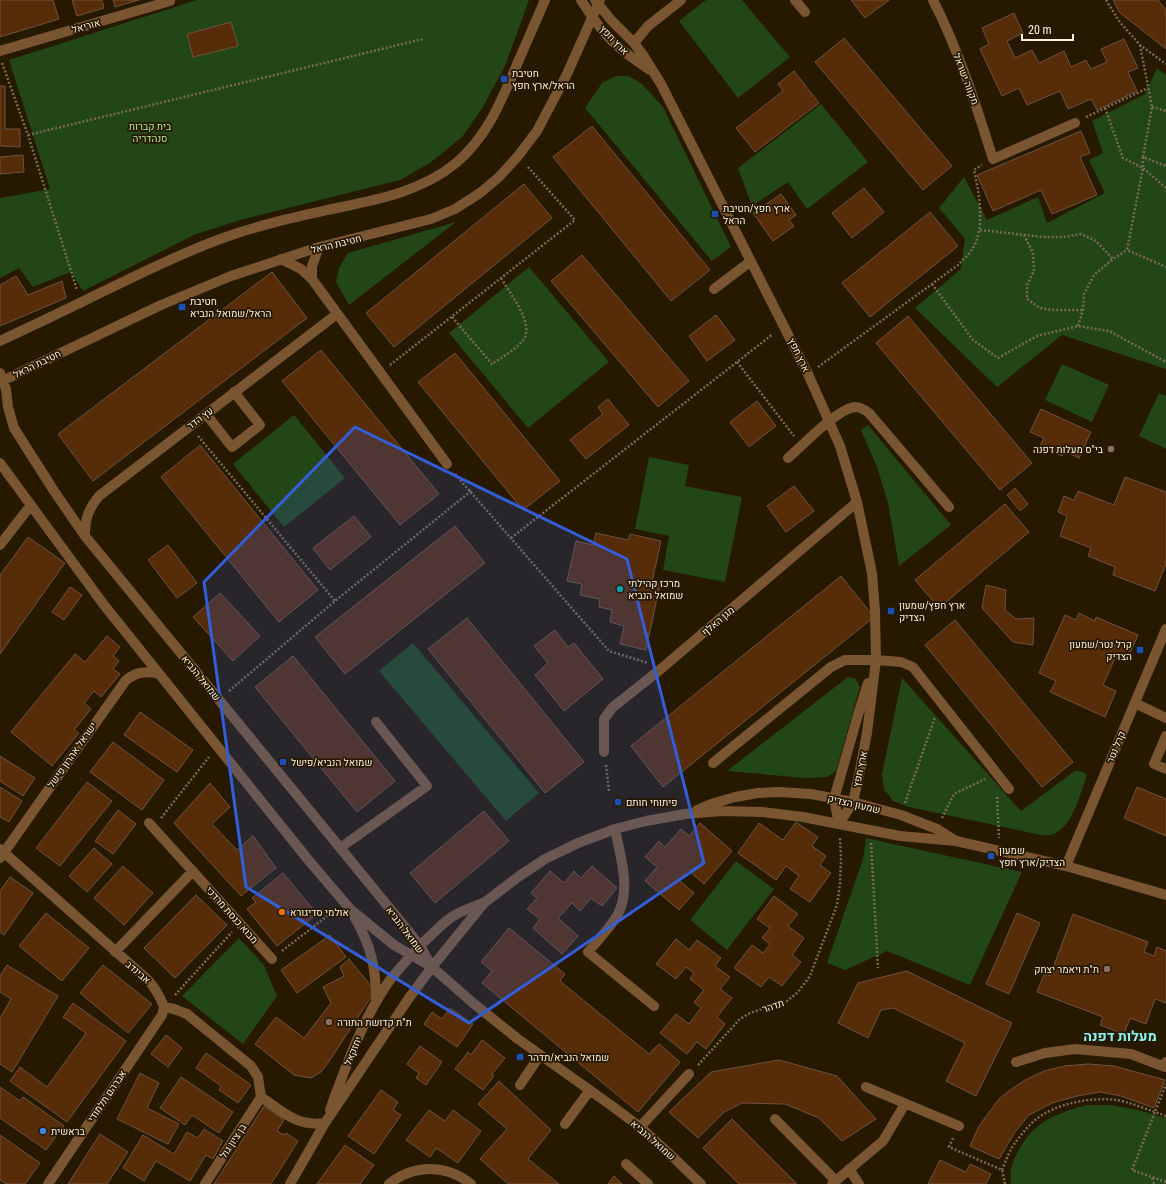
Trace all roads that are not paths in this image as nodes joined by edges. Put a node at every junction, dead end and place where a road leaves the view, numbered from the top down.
1 (170, 0) edge
2 (545, 0) edge
3 (581, 0) edge
4 (681, 0) edge
5 (795, 0) edge
6 (933, 0) edge
7 (598, 1) edge
8 (805, 12) dead end
9 (593, 17) junction
10 (634, 43) junction
11 (0, 51) edge
12 (654, 72) junction
13 (1075, 123) road end
14 (319, 247) junction
15 (281, 259) junction
16 (751, 261) junction
17 (312, 280) junction
18 (714, 289) dead end
19 (337, 314) junction
20 (0, 341) edge
21 (1, 378) edge
22 (234, 392) junction
23 (206, 414) junction
24 (830, 421) junction
25 (788, 458) dead end
26 (0, 463) edge
27 (447, 464) road end
28 (857, 502) junction
29 (31, 506) junction
30 (948, 507) dead end
31 (85, 536) junction
32 (0, 545) edge
33 (1166, 628) edge
34 (876, 660) junction
35 (157, 673) junction
36 (1135, 703) junction
37 (1166, 718) edge
38 (376, 722) dead end
39 (1166, 736) edge
40 (604, 752) road end
41 (712, 763) dead end
42 (1166, 769) edge
43 (1009, 789) dead end
44 (834, 799) junction
45 (852, 802) junction
46 (685, 814) junction
47 (839, 824) junction
48 (151, 825) road end
49 (615, 829) junction
50 (956, 841) junction
51 (340, 848) junction
52 (1, 853) edge
53 (1066, 866) junction
54 (192, 871) junction
55 (1166, 895) edge
56 (484, 903) junction
57 (348, 906) junction
58 (420, 946) junction
59 (115, 952) junction
60 (411, 956) junction
61 (272, 959) road end
62 (432, 967) junction
63 (376, 1002) junction
64 (654, 1006) dead end
65 (164, 1007) junction
66 (540, 1055) junction
67 (1016, 1062) dead end
68 (1166, 1062) edge
69 (689, 1074) road end
70 (520, 1085) dead end
71 (866, 1087) dead end
72 (590, 1090) junction
73 (261, 1098) junction
74 (905, 1104) junction
75 (775, 1119) dead end
76 (325, 1123) junction
77 (565, 1124) dead end
78 (959, 1126) road end
79 (640, 1127) junction
80 (626, 1164) dead end
81 (849, 1170) junction
82 (834, 1182) edge
83 (48, 1184) edge
84 (205, 1184) edge
85 (290, 1184) edge
86 (389, 1184) edge
87 (471, 1184) edge
88 (648, 1184) edge
89 (701, 1184) edge
90 (859, 1184) edge

1 - 11 street, אוריאל
2 - 20 street
3 - 9 street, ארץ חפץ
4 - 10 street
5 - 8 street
6 - 13 street, מקווה ישראל
7 - 9 street, חטיבת הראל
7 - 10 street, ארץ חפץ
9 - 12 street, ארץ חפץ
9 - 14 street, חטיבת הראל
10 - 12 street, ארץ חפץ
12 - 16 street, ארץ חפץ
14 - 15 street, חטיבת הראל
14 - 17 street
15 - 17 street
15 - 21 street, חטיבת הראל
16 - 18 street
16 - 24 street, ארץ חפץ
17 - 19 street
19 - 22 street, עץ הדר
19 - 27 street
21 - 31 street, שמואל הנביא
22 - 23 street, עץ הדר
22 - 23 street
23 - 31 street, עץ הדר
24 - 25 street
24 - 28 street, ארץ חפץ
24 - 30 street
26 - 29 street, שמואל הנביא
28 - 34 street, ארץ חפץ
28 - 40 street, מגן האלף
29 - 32 street
29 - 35 street, שמואל הנביא
31 - 51 street, שמואל הנביא
33 - 36 street, קרל נטר
34 - 41 street
34 - 43 street
34 - 44 street, ארץ חפץ
34 - 45 street, ארץ חפץ
35 - 52 street, ישראל אהרון פישל
35 - 57 street, שמואל הנביא
36 - 37 street
36 - 53 street, קרל נטר
38 - 51 street
39 - 42 street
44 - 45 street, שמעון הצדיק
44 - 46 street, שמעון הצדיק
44 - 47 street, ארץ חפץ
45 - 47 street, ארץ חפץ
45 - 50 street, שמעון הצדיק
46 - 47 street
46 - 49 street
47 - 50 street
48 - 54 street, מבוא כנסת מרדכי
49 - 56 street
49 - 64 street
50 - 53 street, שמעון הצדיק
51 - 58 street, שמואל הנביא
52 - 59 street, אבינדב
53 - 55 street, שמעון הצדיק
54 - 59 street
54 - 61 street, מבוא כנסת מרדכי
56 - 58 street
56 - 62 street
57 - 60 street, שמואל הנביא
57 - 63 street
58 - 60 street, יחזקאל
58 - 62 street, שמואל הנביא
59 - 65 street, אבינדב
60 - 62 street, שמואל הנביא
60 - 63 street, יחזקאל
62 - 66 street, שמואל הנביא
62 - 76 street, יחזקאל
63 - 76 street, יחזקאל
65 - 73 street
65 - 83 street, אברהם תלמודי
66 - 70 street
66 - 72 street, שמואל הנביא
67 - 68 street
69 - 79 street
71 - 74 street
72 - 77 street
72 - 79 street, שמואל הנביא
73 - 76 street
73 - 84 street, בן ציון גול
74 - 78 street
74 - 81 street
75 - 82 street
76 - 85 street, יחזקאל
79 - 89 street, שמואל הנביא
80 - 88 street
81 - 82 street
81 - 90 street
86 - 87 street

